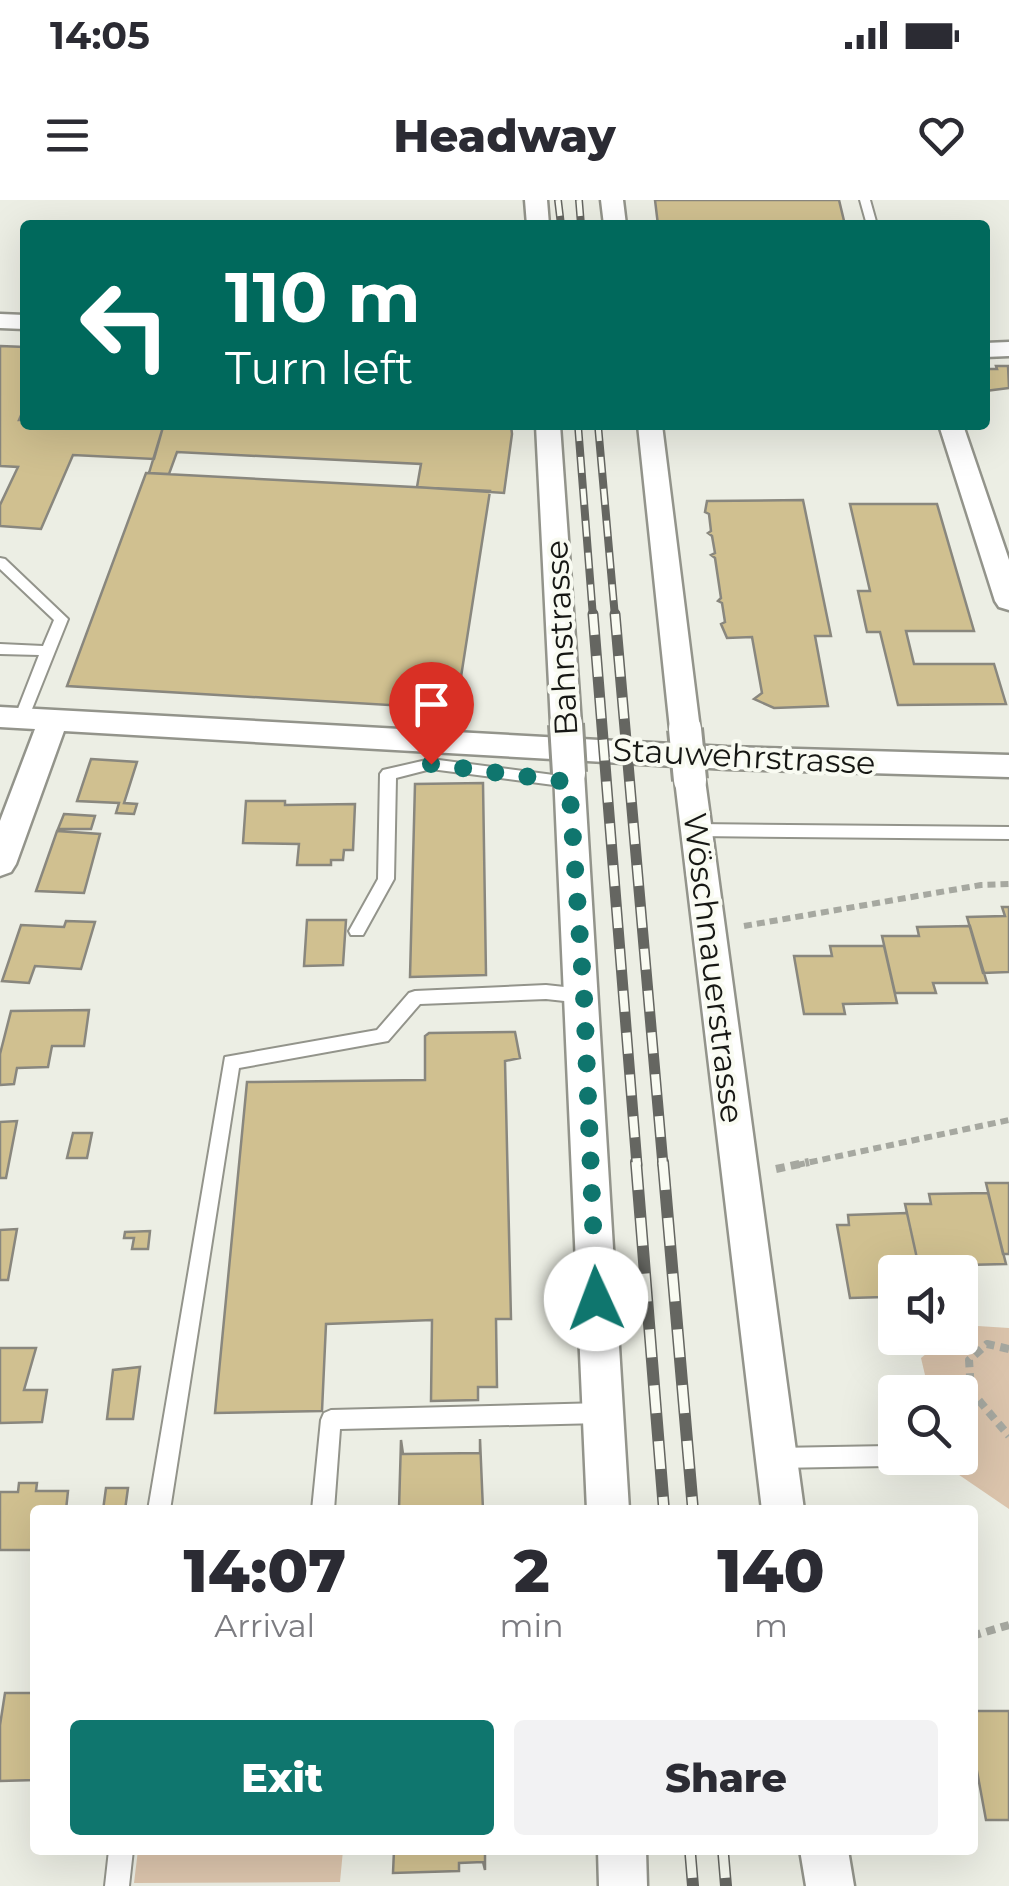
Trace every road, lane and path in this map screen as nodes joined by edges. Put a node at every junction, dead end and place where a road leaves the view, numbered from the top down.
1 (548, 430) edge
2 (651, 430) edge
3 (953, 430) edge
4 (0, 562) edge
5 (1009, 601) edge
6 (0, 648) edge
7 (48, 651) junction
8 (10, 718) edge
9 (53, 720) junction
10 (1009, 766) edge
11 (569, 778) junction
12 (696, 830) junction
13 (1009, 834) edge
14 (0, 864) edge
15 (1009, 884) edge
16 (357, 932) dead end
17 (708, 933) junction
18 (584, 996) junction
19 (1009, 1120) edge
20 (740, 1177) junction
21 (1009, 1349) edge
22 (602, 1412) junction
23 (1009, 1436) edge
24 (878, 1456) edge
25 (776, 1458) junction
26 (160, 1505) edge
27 (324, 1505) edge
28 (608, 1505) edge
29 (781, 1505) edge
30 (1009, 1625) edge
31 (978, 1634) edge
32 (120, 1855) edge
33 (622, 1855) edge
34 (825, 1855) edge
35 (116, 1886) edge
36 (624, 1886) edge
37 (830, 1886) edge

1 - 11 street, Bahnstrasse, bridge
2 - 12 street, Wöschnauerstrasse, bridge
3 - 5 street
4 - 7 lane
6 - 7 lane
7 - 8 lane
8 - 9 street, Stauwehrstrasse
9 - 10 street, Stauwehrstrasse
9 - 14 street
11 - 16 lane
11 - 18 street, Bahnstrasse
12 - 13 lane
12 - 17 street, Wöschnauerstrasse
15 - 17 path
17 - 20 street, Wöschnauerstrasse
18 - 22 street, Bahnstrasse
18 - 26 lane
19 - 20 path
20 - 25 street, Wöschnauerstrasse
21 - 23 path
22 - 27 lane
22 - 28 street, Bahnstrasse
24 - 25 lane
25 - 29 street, Wöschnauerstrasse
30 - 31 path
32 - 35 lane
33 - 36 street
34 - 37 street

